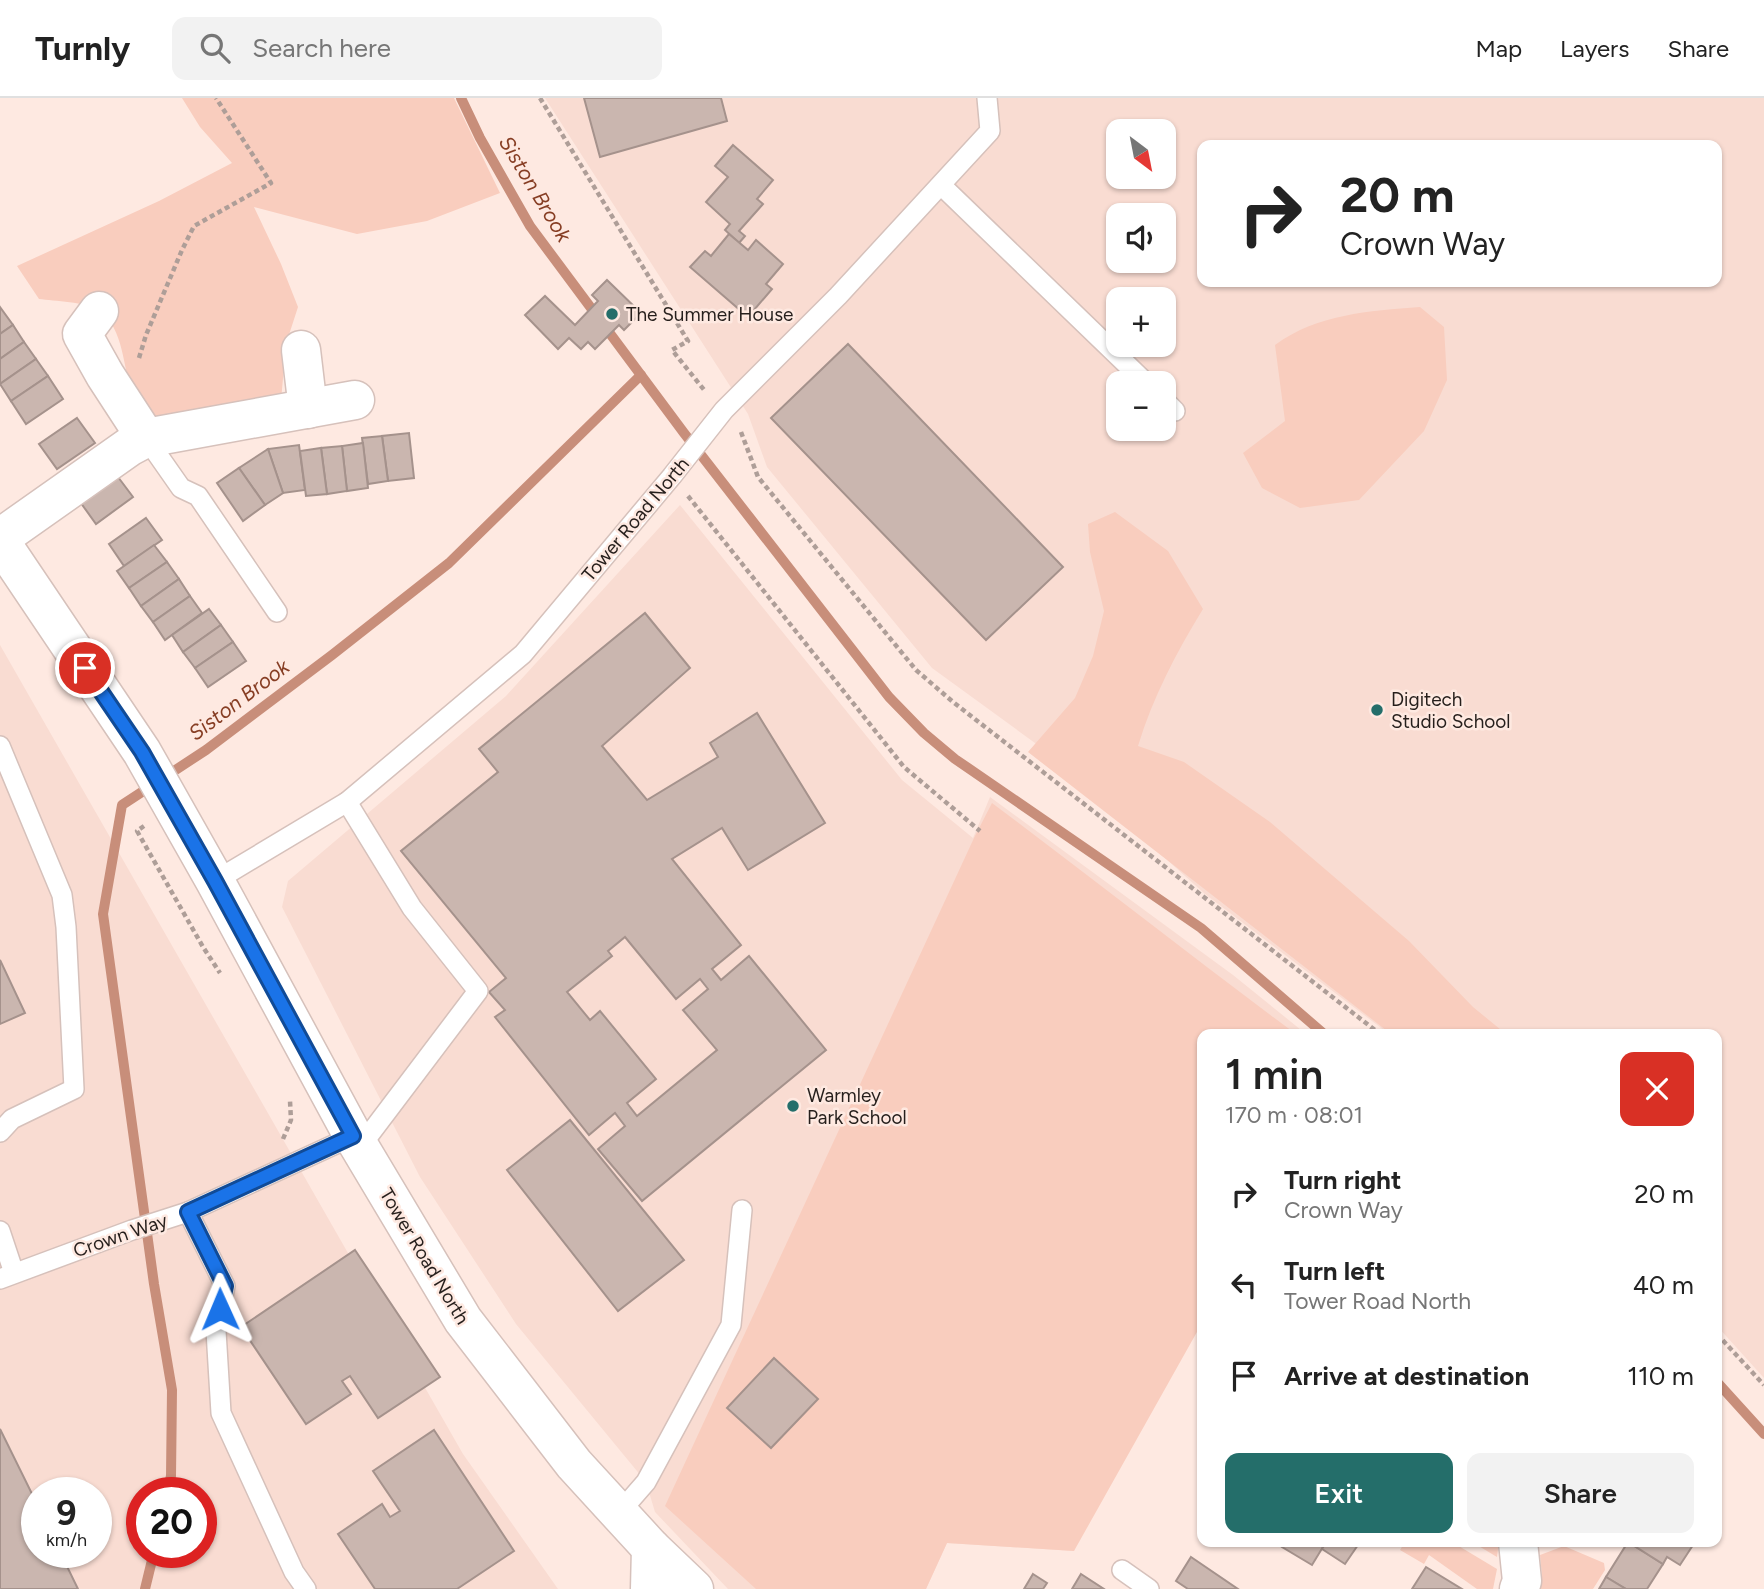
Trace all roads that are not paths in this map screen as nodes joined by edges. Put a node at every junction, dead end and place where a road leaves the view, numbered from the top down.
1 (987, 98) edge
2 (941, 185) junction
3 (99, 311) dead end
4 (301, 350) dead end
5 (1134, 371) edge
6 (355, 400) dead end
7 (308, 409) junction
8 (146, 438) junction
9 (0, 539) edge
10 (277, 612) dead end
11 (0, 746) edge
12 (347, 802) junction
13 (215, 881) junction
14 (0, 1132) edge
15 (356, 1142) junction
16 (195, 1209) junction
17 (742, 1210) dead end
18 (0, 1231) edge
19 (7, 1276) edge
20 (619, 1513) junction
21 (1519, 1547) edge
22 (651, 1548) junction
23 (1122, 1570) dead end
24 (306, 1589) edge
25 (650, 1589) edge
26 (694, 1589) edge
27 (1149, 1589) edge
28 (1519, 1589) edge

1 - 2 lane, Tower Road North
2 - 5 lane
2 - 12 lane, Tower Road North
3 - 8 street
4 - 7 street
6 - 7 street
7 - 8 street
8 - 9 street
8 - 10 lane
9 - 13 street, Tower Road North
11 - 14 lane
12 - 13 lane, Tower Road North
12 - 15 lane
13 - 15 street, Tower Road North
15 - 16 lane, Crown Way
15 - 20 street, Tower Road North
16 - 19 lane, Crown Way
16 - 24 lane
17 - 20 lane
18 - 19 lane
20 - 22 street, Tower Road North
21 - 28 street
22 - 25 street
22 - 26 street, Tower Road North
23 - 27 lane

